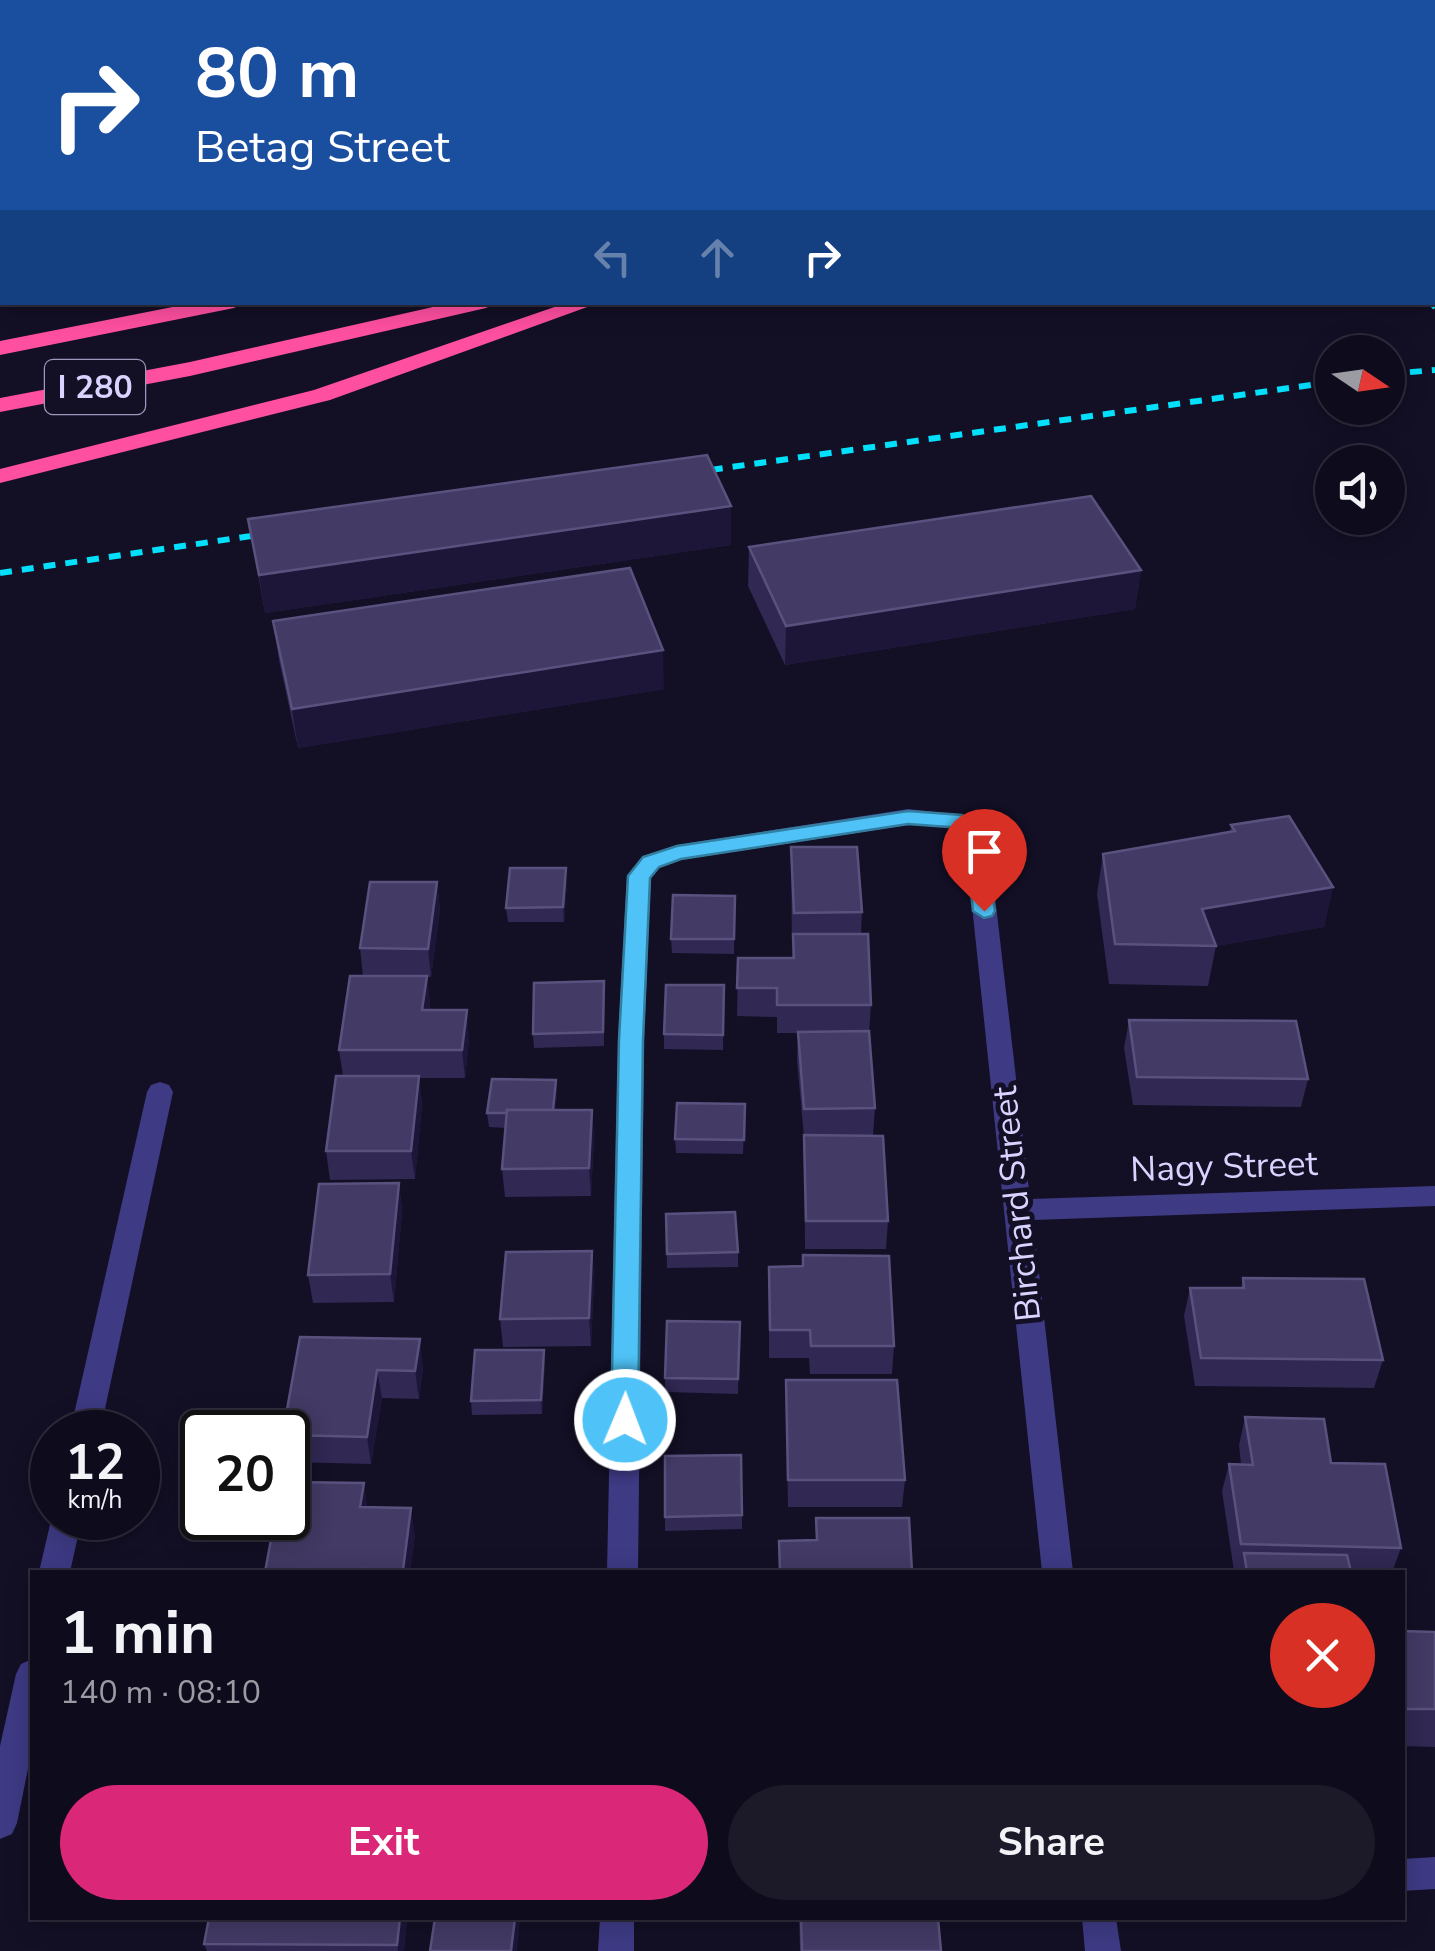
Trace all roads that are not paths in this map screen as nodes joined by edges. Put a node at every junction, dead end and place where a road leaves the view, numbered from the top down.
1 (219, 305) edge
2 (473, 305) edge
3 (582, 305) edge
4 (0, 348) edge
5 (0, 405) edge
6 (0, 476) edge
7 (160, 1092) dead end
8 (1435, 1196) edge
9 (1016, 1210) junction
10 (91, 1410) edge
11 (62, 1540) edge
12 (55, 1570) edge
13 (622, 1570) edge
14 (1058, 1570) edge
15 (30, 1683) edge
16 (0, 1823) edge
17 (1435, 1874) edge
18 (1405, 1875) edge
19 (617, 1920) edge
20 (1099, 1920) edge
21 (616, 1951) edge
22 (1103, 1951) edge

1 - 4 highway, I 280
2 - 5 highway, I 280
3 - 6 highway
7 - 10 street
8 - 9 street, Nagy Street
9 - 13 street, Birchard Street
9 - 14 street, Birchard Street
11 - 12 street
15 - 16 street
17 - 18 street
19 - 21 street
20 - 22 street

